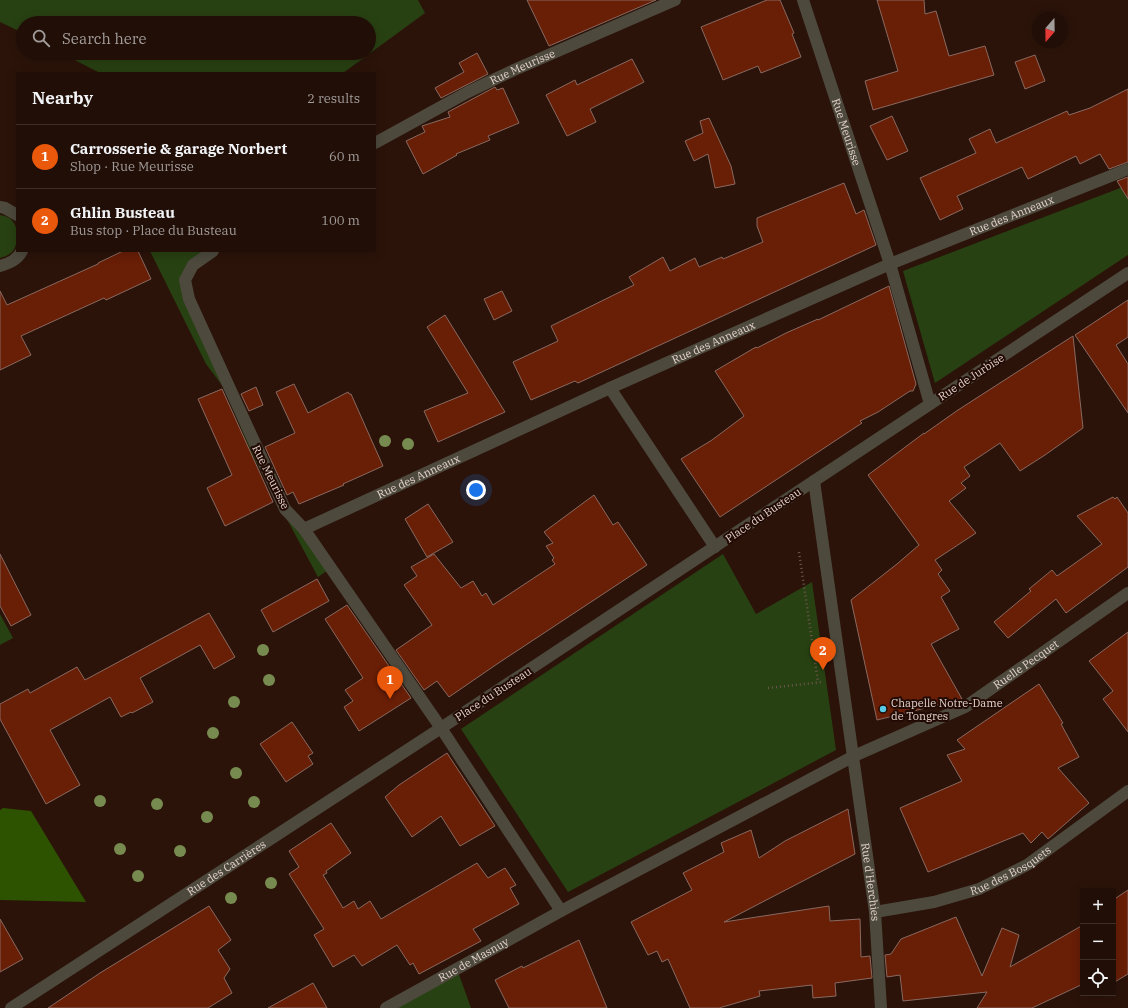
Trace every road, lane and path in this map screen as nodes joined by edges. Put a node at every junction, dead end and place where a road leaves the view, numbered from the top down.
1 (675, 0) edge
2 (803, 0) edge
3 (376, 142) edge
4 (1128, 168) edge
5 (0, 207) edge
6 (16, 214) edge
7 (21, 252) edge
8 (212, 252) edge
9 (890, 264) junction
10 (0, 266) edge
11 (1128, 273) edge
12 (610, 388) junction
13 (930, 404) junction
14 (814, 481) junction
15 (304, 528) junction
16 (715, 547) junction
17 (799, 552) dead end
18 (1128, 593) edge
19 (843, 680) junction
20 (818, 682) junction
21 (768, 688) dead end
22 (441, 728) junction
23 (854, 756) junction
24 (1128, 791) edge
25 (561, 911) junction
26 (875, 912) junction
27 (11, 1008) edge
28 (386, 1008) edge
29 (881, 1008) edge

1 - 3 street, Rue Meurisse
2 - 9 street, Rue Meurisse
4 - 9 street, Rue des Anneaux
5 - 6 street
7 - 10 street
8 - 15 street, Rue Meurisse
9 - 12 street, Rue des Anneaux
9 - 13 street, Rue Meurisse
11 - 13 street, Rue de Jurbise
12 - 15 street, Rue des Anneaux
12 - 16 street
13 - 14 street, Rue de Jurbise
14 - 16 street, Place du Busteau
14 - 19 street, Place du Busteau
15 - 22 street, Rue Meurisse
16 - 22 street, Place du Busteau
17 - 20 path
18 - 23 street, Ruelle Pecquet
19 - 20 path
19 - 23 street, Place du Busteau
20 - 21 path
22 - 25 street
22 - 27 street, Rue des Carrières
23 - 25 street
23 - 26 street, Rue d'Herchies
24 - 26 street, Rue des Bosquets
25 - 28 street, Rue de Masnuy
26 - 29 street, Rue d'Herchies

